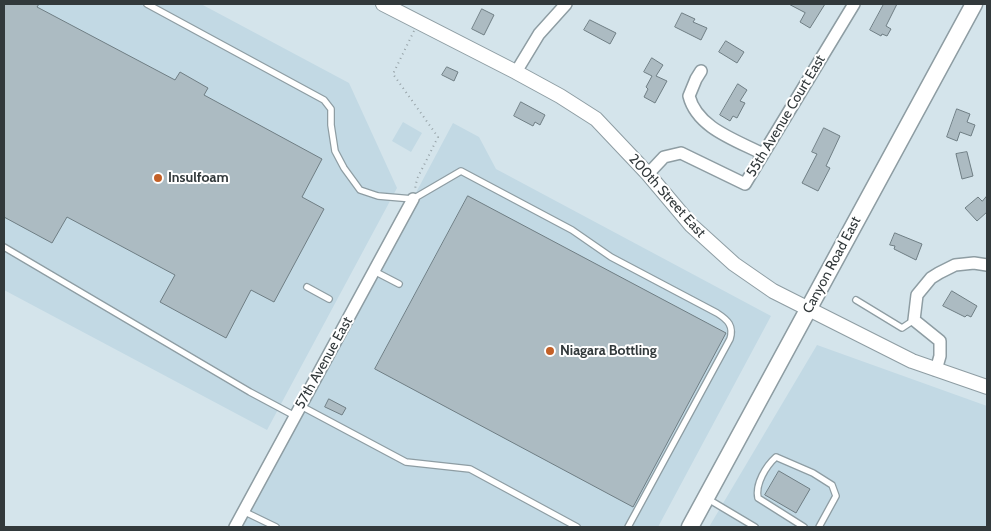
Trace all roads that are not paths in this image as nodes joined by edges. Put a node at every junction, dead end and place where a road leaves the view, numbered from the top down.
1 (147, 4) edge
2 (383, 4) edge
3 (566, 4) edge
4 (854, 4) edge
5 (974, 4) edge
6 (701, 71) dead end
7 (516, 72) junction
8 (763, 154) junction
9 (648, 174) junction
10 (413, 199) junction
11 (4, 247) edge
12 (987, 265) edge
13 (374, 271) junction
14 (399, 284) dead end
15 (307, 287) dead end
16 (329, 299) dead end
17 (856, 300) dead end
18 (808, 309) junction
19 (914, 320) junction
20 (936, 370) junction
21 (987, 387) edge
22 (298, 411) junction
23 (706, 498) junction
24 (244, 511) junction
25 (235, 527) edge
26 (276, 527) edge
27 (576, 527) edge
28 (628, 527) edge
29 (690, 527) edge
30 (755, 527) edge
31 (804, 527) edge
32 (818, 527) edge

1 - 10 lane
2 - 7 street, 200th Street East
3 - 7 street
4 - 8 street, 55th Avenue Court East
5 - 18 main road, Canyon Road East
6 - 8 street
7 - 9 street, 200th Street East
8 - 9 street, 55th Avenue Court East
9 - 18 street, 200th Street East
10 - 13 street, 57th Avenue East
10 - 28 lane
11 - 22 lane
12 - 19 street
13 - 14 lane
13 - 22 street, 57th Avenue East
15 - 16 lane
17 - 19 lane
18 - 20 street, 200th Street East
18 - 23 main road, Canyon Road East
19 - 20 street
20 - 21 street, 200th Street East
22 - 24 street, 57th Avenue East
22 - 27 lane
23 - 29 main road, Canyon Road East
23 - 30 lane
24 - 25 street, 57th Avenue East
24 - 26 lane
31 - 32 lane

